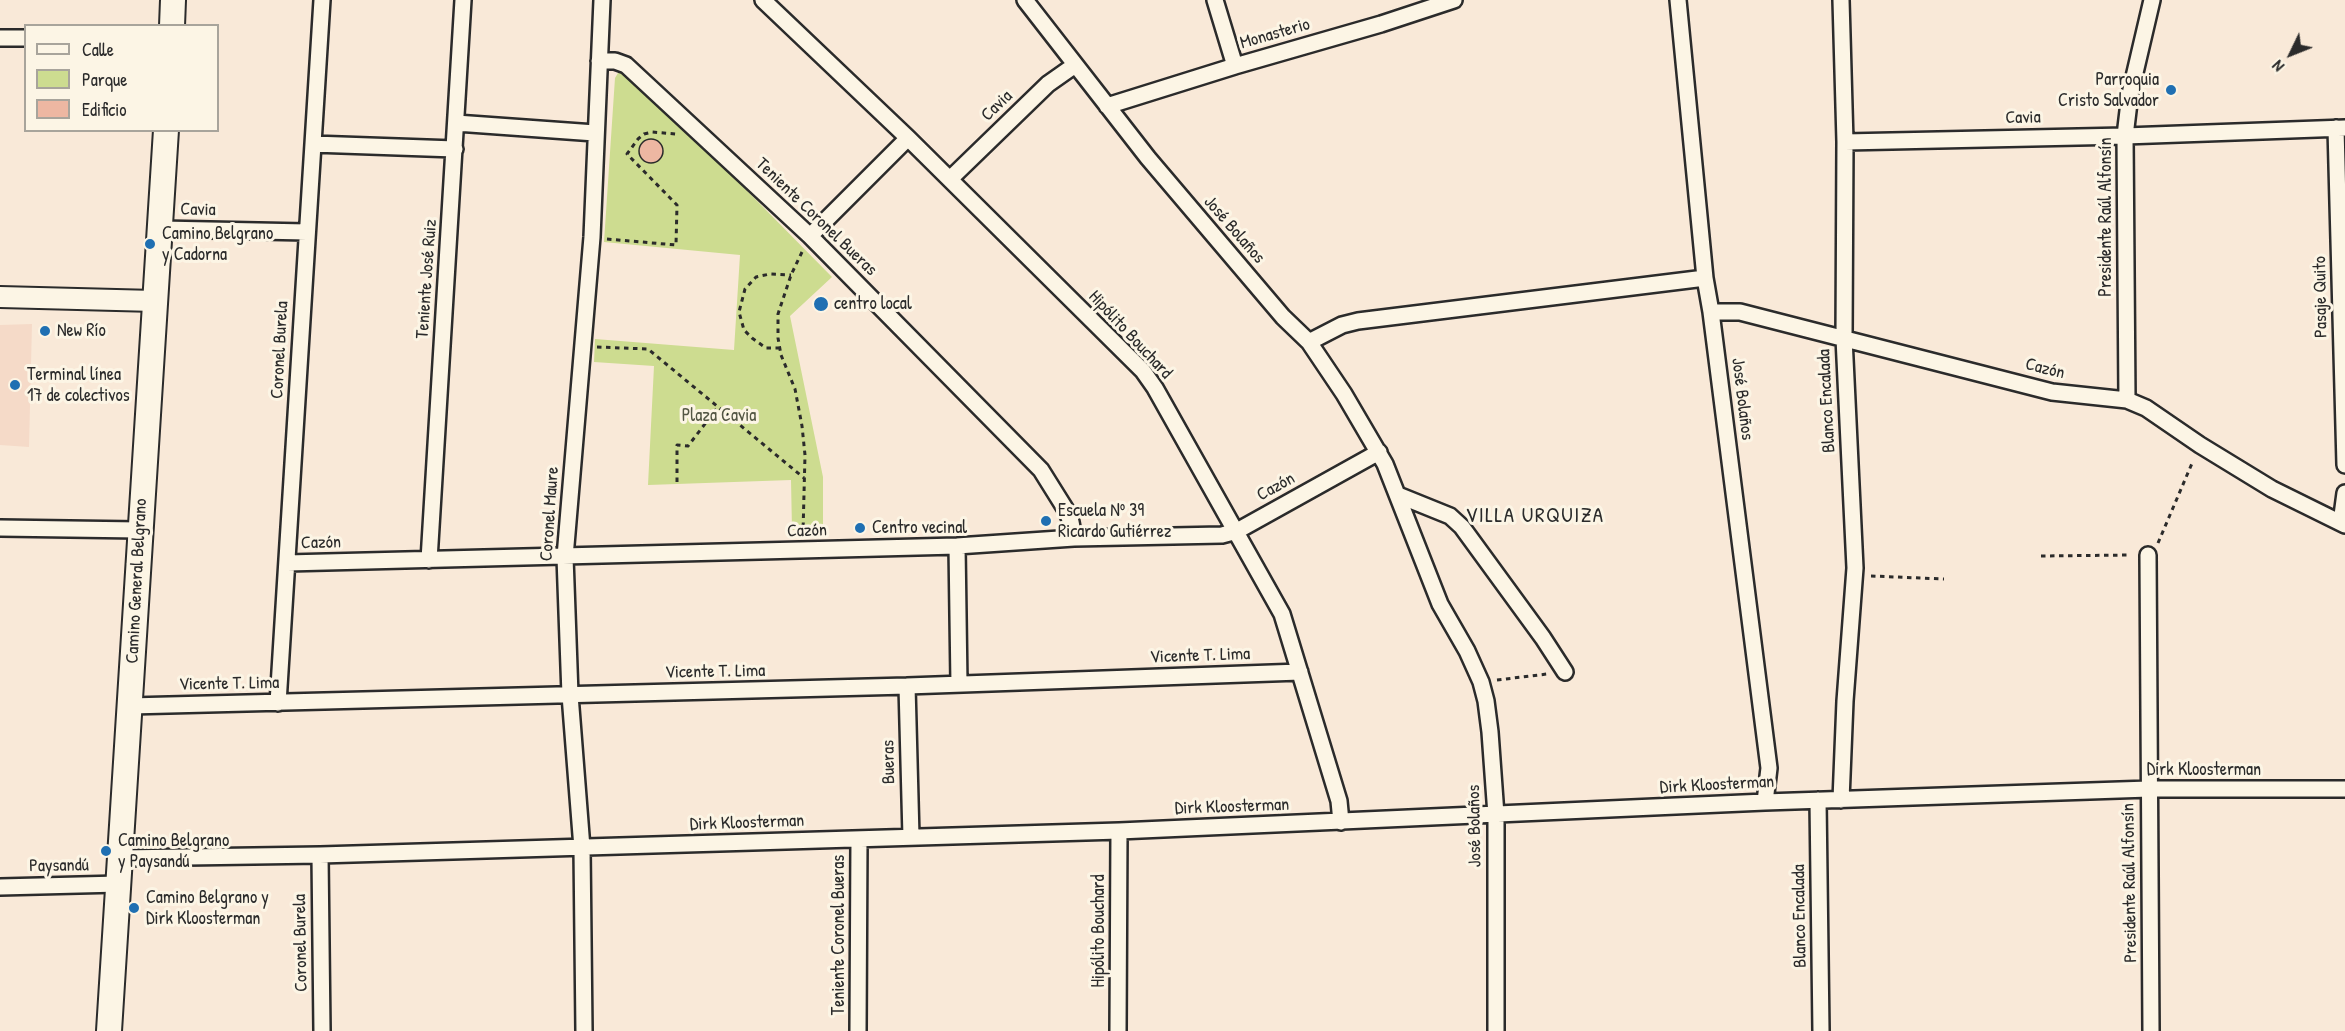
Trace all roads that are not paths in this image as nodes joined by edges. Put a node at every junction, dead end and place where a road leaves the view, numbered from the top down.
1 (173, 0) edge
2 (321, 0) edge
3 (463, 0) edge
4 (602, 0) edge
5 (763, 0) edge
6 (1025, 0) edge
7 (1215, 0) edge
8 (1454, 0) edge
9 (1678, 0) edge
10 (1841, 0) edge
11 (2152, 0) edge
12 (172, 24) edge
13 (0, 38) edge
14 (24, 38) edge
15 (599, 62) junction
16 (1075, 65) junction
17 (1235, 66) junction
18 (1107, 106) junction
19 (456, 123) junction
20 (2341, 128) edge
21 (166, 132) edge
22 (595, 133) junction
23 (2125, 136) junction
24 (908, 138) junction
25 (1845, 142) junction
26 (313, 144) junction
27 (455, 149) junction
28 (950, 179) junction
29 (161, 229) junction
30 (307, 232) junction
31 (810, 236) junction
32 (1705, 278) junction
33 (0, 297) edge
34 (156, 301) junction
35 (1711, 312) junction
36 (1844, 338) junction
37 (1309, 342) junction
38 (2127, 400) junction
39 (1379, 452) junction
40 (2345, 465) edge
41 (2345, 493) edge
42 (1398, 495) junction
43 (2343, 524) edge
44 (0, 528) edge
45 (139, 530) junction
46 (1237, 531) junction
47 (1074, 538) junction
48 (957, 546) junction
49 (2148, 555) road end
50 (565, 558) junction
51 (429, 560) junction
52 (287, 563) junction
53 (1300, 672) junction
54 (1565, 672) road end
55 (959, 684) junction
56 (907, 686) junction
57 (570, 695) junction
58 (278, 703) junction
59 (130, 706) junction
60 (2149, 789) junction
61 (2345, 789) edge
62 (1818, 800) junction
63 (1841, 800) junction
64 (1765, 802) junction
65 (1496, 815) junction
66 (1341, 822) junction
67 (1119, 831) junction
68 (911, 837) junction
69 (859, 839) junction
70 (582, 848) junction
71 (320, 855) junction
72 (120, 858) junction
73 (118, 884) junction
74 (0, 887) edge
75 (109, 1031) edge
76 (322, 1031) edge
77 (584, 1031) edge
78 (858, 1031) edge
79 (1118, 1031) edge
80 (1496, 1031) edge
81 (1821, 1031) edge
82 (2151, 1031) edge

1 - 12 main road
2 - 26 street, Coronel Burela
3 - 19 street, Teniente José Ruiz
4 - 15 street, Coronel Maure
5 - 24 street, Hipólito Bouchard
6 - 16 street, José Bolaños
7 - 17 street
8 - 17 street, Monasterio
9 - 32 street, José Bolaños
10 - 25 street, Blanco Encalada
11 - 23 street, Presidente Raúl Alfonsín
13 - 14 street
15 - 22 street, Coronel Maure
15 - 31 street, Teniente Coronel Bueras
16 - 18 street, José Bolaños
16 - 28 street, Cavia
17 - 18 street, Monasterio
18 - 37 street, José Bolaños
19 - 22 street
19 - 27 street, Teniente José Ruiz
20 - 23 street, Cavia
20 - 40 street, Pasaje Quito
21 - 29 main road, Camino General Belgrano
22 - 50 street, Coronel Maure
23 - 25 street, Cavia
23 - 38 street, Presidente Raúl Alfonsín
24 - 28 street, Hipólito Bouchard
24 - 31 street
25 - 36 street, Blanco Encalada
26 - 27 street
26 - 30 street, Coronel Burela
27 - 51 street, Teniente José Ruiz
28 - 46 street, Hipólito Bouchard
29 - 30 street, Cavia
29 - 34 main road, Camino General Belgrano
30 - 52 street, Coronel Burela
31 - 47 street, Teniente Coronel Bueras
32 - 35 street, José Bolaños
32 - 37 street
33 - 34 street
34 - 45 main road, Camino General Belgrano
35 - 36 street, Cazón
35 - 64 street, José Bolaños
36 - 38 street, Cazón
36 - 63 street, Blanco Encalada
37 - 39 street, José Bolaños
38 - 43 street, Cazón
39 - 42 street, José Bolaños
39 - 46 street, Cazón
41 - 43 street
42 - 54 street
42 - 65 street, José Bolaños
44 - 45 street
45 - 59 main road, Camino General Belgrano
46 - 47 street, Cazón
46 - 53 street, Hipólito Bouchard
47 - 48 street, Cazón
48 - 50 street, Cazón
48 - 55 street
49 - 60 street, Presidente Raúl Alfonsín
50 - 51 street, Cazón
50 - 57 street, Coronel Maure
51 - 52 street, Cazón
52 - 58 street, Coronel Burela
53 - 55 street, Vicente T. Lima
53 - 66 street, Hipólito Bouchard
55 - 56 street, Vicente T. Lima
56 - 57 street, Vicente T. Lima
56 - 68 street, Bueras
57 - 58 street, Vicente T. Lima
57 - 70 street, Coronel Maure
58 - 59 street, Vicente T. Lima
59 - 72 main road, Camino General Belgrano
60 - 61 street, Dirk Kloosterman
60 - 63 street, Dirk Kloosterman
60 - 82 street, Presidente Raúl Alfonsín
62 - 63 street, Dirk Kloosterman
62 - 64 street, Dirk Kloosterman
62 - 81 street, Blanco Encalada
64 - 65 street, Dirk Kloosterman
65 - 66 street, Dirk Kloosterman
65 - 80 street, José Bolaños
66 - 67 street, Dirk Kloosterman
67 - 68 street, Dirk Kloosterman
67 - 79 street, Hipólito Bouchard
68 - 69 street, Dirk Kloosterman
69 - 70 street, Dirk Kloosterman
69 - 78 street, Teniente Coronel Bueras
70 - 71 street, Dirk Kloosterman
70 - 77 street, Coronel Maure
71 - 72 street, Dirk Kloosterman
71 - 76 street, Coronel Burela
72 - 73 main road, Camino General Belgrano
73 - 74 street, Paysandú
73 - 75 main road, Camino General Belgrano

